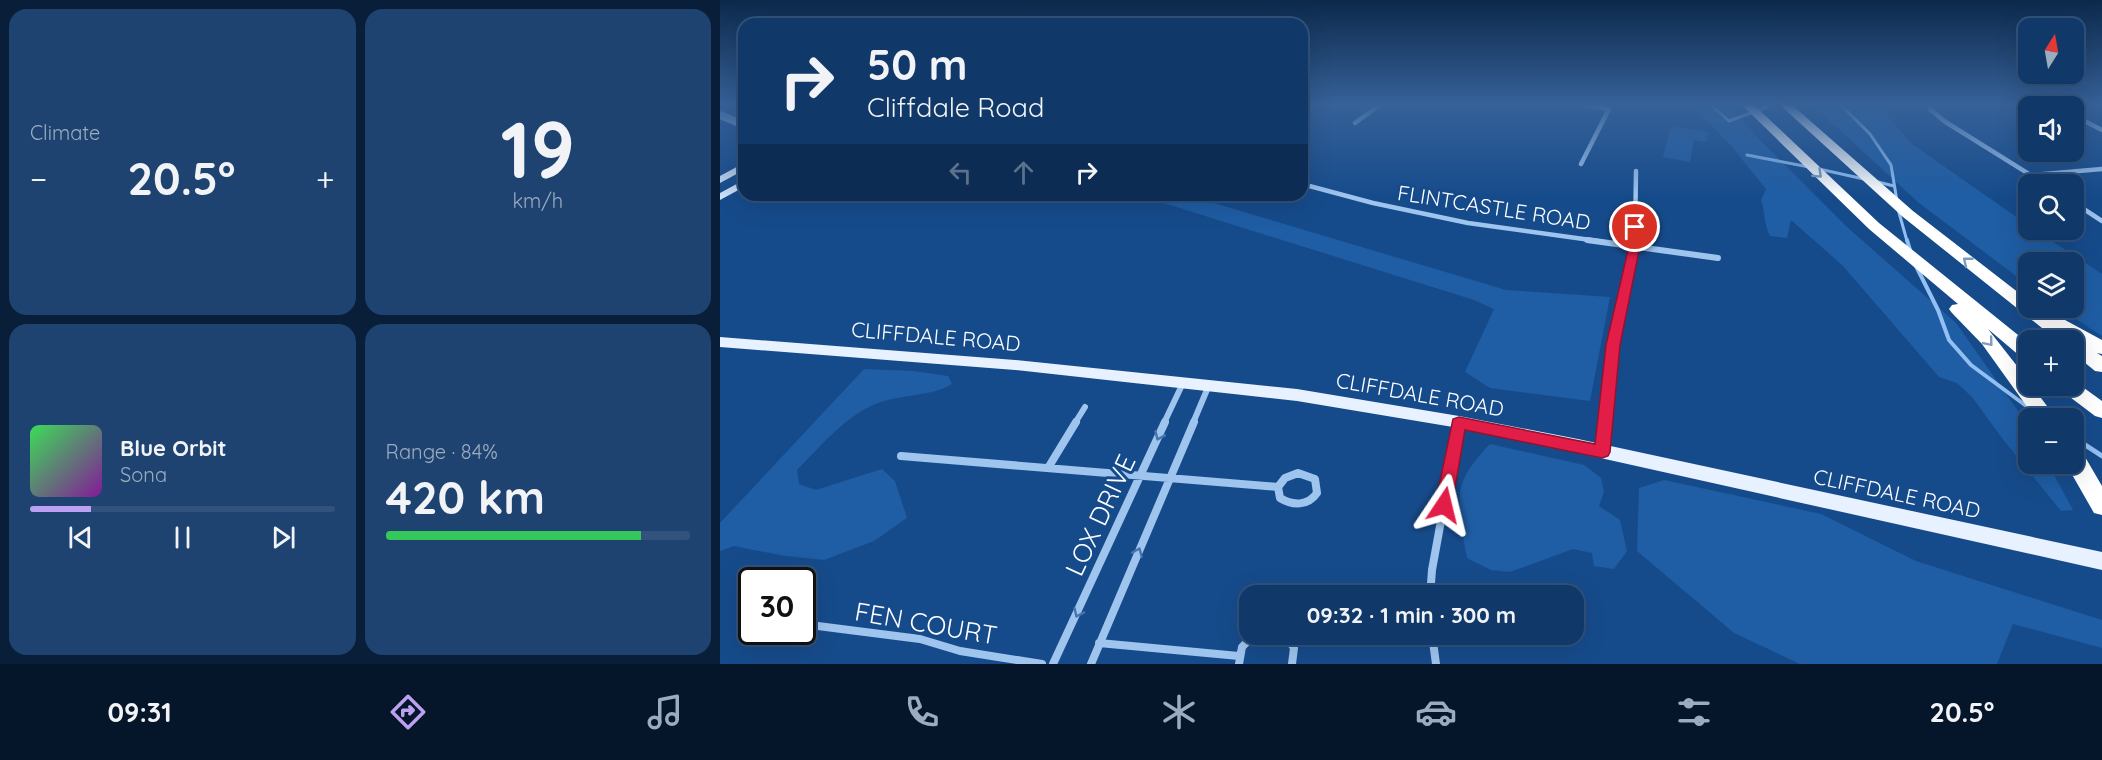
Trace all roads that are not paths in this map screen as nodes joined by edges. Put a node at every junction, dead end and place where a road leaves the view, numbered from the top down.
1 (1596, 135) edge
2 (1779, 135) edge
3 (1820, 135) edge
4 (1966, 135) edge
5 (1581, 164) dead end
6 (2102, 169) edge
7 (738, 170) edge
8 (1636, 171) dead end
9 (2028, 174) edge
10 (2051, 174) edge
11 (720, 180) edge
12 (738, 186) edge
13 (1308, 186) edge
14 (720, 197) edge
15 (2084, 209) edge
16 (2102, 221) edge
17 (1874, 226) junction
18 (1635, 246) junction
19 (1718, 258) dead end
20 (2012, 298) junction
21 (2018, 301) edge
22 (2048, 318) edge
23 (2055, 330) edge
24 (720, 342) edge
25 (2018, 345) edge
26 (2102, 348) edge
27 (2084, 352) edge
28 (2102, 366) edge
29 (1184, 382) junction
30 (1209, 385) junction
31 (2082, 396) edge
32 (1085, 407) dead end
33 (2039, 408) edge
34 (2102, 411) edge
35 (1459, 423) junction
36 (1602, 452) junction
37 (901, 456) dead end
38 (1048, 468) junction
39 (2083, 474) edge
40 (1141, 476) junction
41 (1169, 478) junction
42 (1278, 487) junction
43 (2102, 506) edge
44 (2102, 561) edge
45 (1431, 585) edge
46 (816, 626) edge
47 (1099, 643) junction
48 (1244, 645) edge
49 (1292, 645) edge
50 (1433, 645) edge
51 (1239, 660) edge
52 (1042, 664) edge
53 (1053, 664) edge
54 (1091, 664) edge
55 (1292, 664) edge
56 (1436, 664) edge

1 - 5 street
2 -> 17 highway
20 -> 3 highway
4 - 9 street
6 - 10 street
7 - 11 main road
8 - 18 street
12 - 14 main road
13 - 18 street, FLINTCASTLE ROAD
15 - 16 street
17 - 25 highway
17 -> 33 highway
18 - 19 street, FLINTCASTLE ROAD
18 - 36 street
20 - 21 highway
20 - 23 highway
22 - 26 highway
24 - 29 main road, CLIFFDALE ROAD
27 - 28 highway
29 - 30 main road, CLIFFDALE ROAD
29 -> 40 street, LOX DRIVE
30 - 35 main road, CLIFFDALE ROAD
30 - 41 street
31 - 34 highway
32 - 38 street
35 - 36 main road, CLIFFDALE ROAD
35 - 45 street
36 - 44 main road, CLIFFDALE ROAD
37 - 38 street
38 - 40 street
39 - 43 highway
40 - 41 street
40 -> 53 street, LOX DRIVE
41 - 42 street
47 -> 41 street
42 - 42 street
46 - 52 street, FEN COURT
47 - 51 street
47 - 54 street
48 - 51 street
49 - 55 street
50 - 56 street

